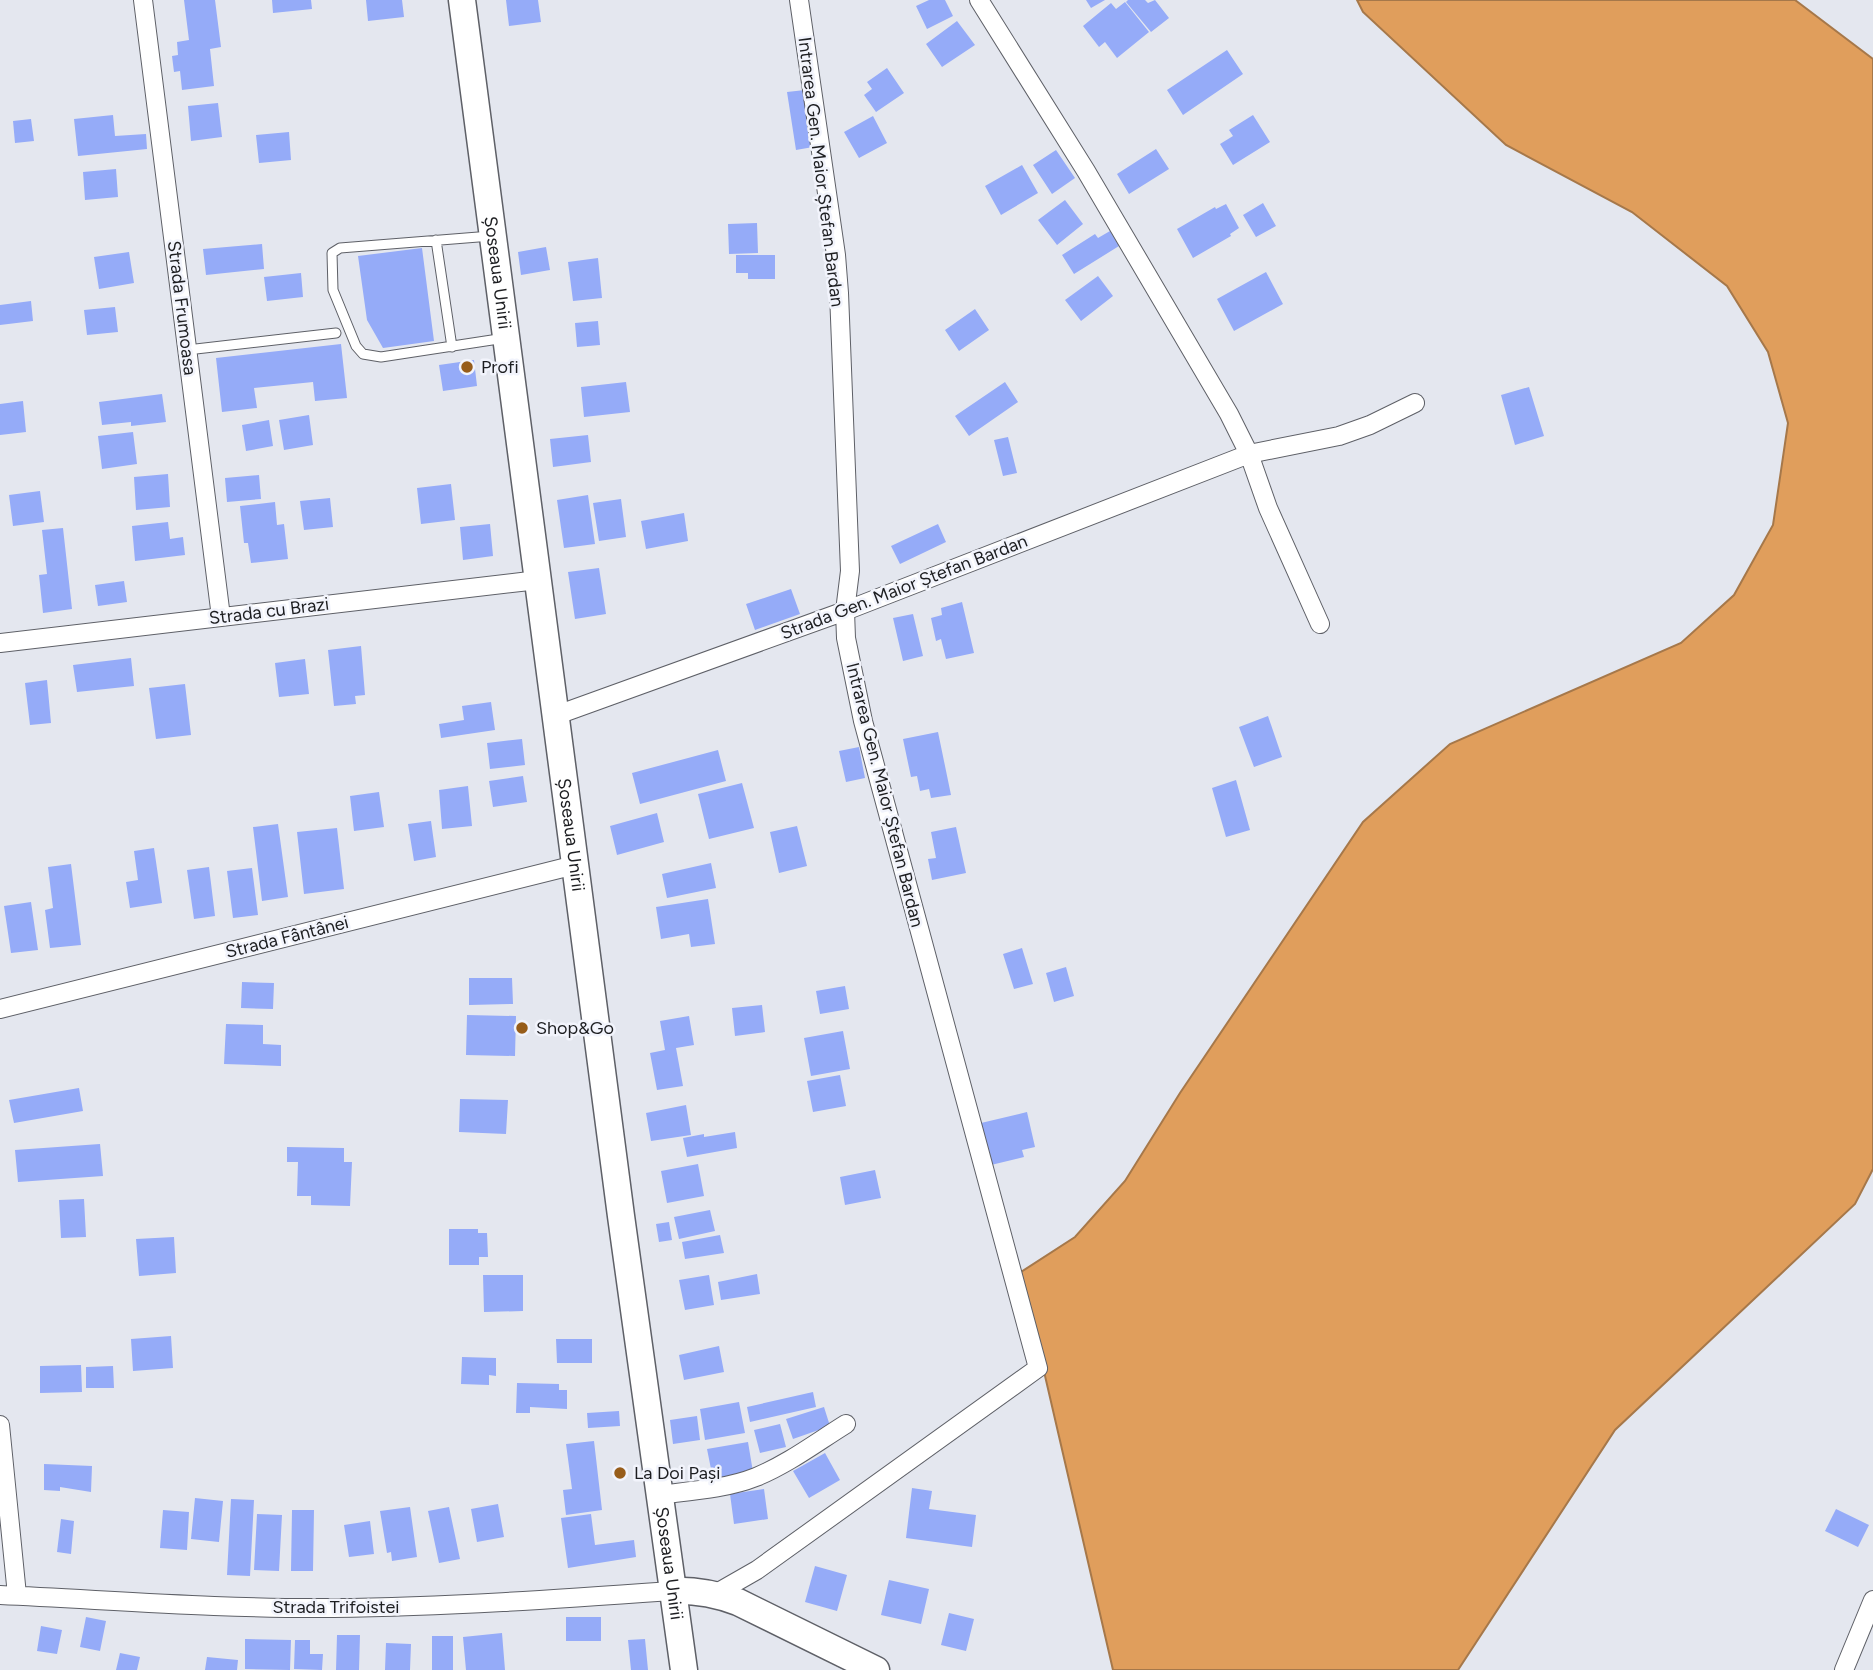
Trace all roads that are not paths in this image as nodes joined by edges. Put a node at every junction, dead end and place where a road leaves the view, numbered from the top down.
1 (143, 0) edge
2 (461, 0) edge
3 (799, 0) edge
4 (979, 0) edge
5 (493, 236) junction
6 (436, 240) junction
7 (336, 333) dead end
8 (506, 338) junction
9 (452, 346) junction
10 (187, 350) junction
11 (1415, 403) dead end
12 (1249, 454) junction
13 (538, 580) junction
14 (845, 611) junction
15 (220, 617) junction
16 (1321, 624) dead end
17 (0, 643) edge
18 (557, 715) junction
19 (575, 864) junction
20 (0, 1009) edge
21 (0, 1424) edge
22 (846, 1424) dead end
23 (659, 1495) junction
24 (672, 1591) junction
25 (715, 1594) junction
26 (8, 1595) edge
27 (1873, 1600) edge
28 (684, 1670) edge
29 (876, 1670) edge
30 (1844, 1670) edge

1 - 10 street, Strada Frumoasa
2 - 5 main road, Șoseaua Unirii
3 - 14 street, Intrarea Gen. Maior Ștefan Bardan
4 - 12 street
5 - 6 lane
5 - 8 main road, Șoseaua Unirii
6 - 9 lane
6 - 9 lane
7 - 10 lane
8 - 9 lane
8 - 13 main road, Șoseaua Unirii
10 - 15 street, Strada Frumoasa
11 - 12 street, Strada Gen. Maior Ștefan Bardan
12 - 14 street, Strada Gen. Maior Ștefan Bardan
12 - 16 street
13 - 15 street, Strada cu Brazi
13 - 18 main road, Șoseaua Unirii
14 - 18 street, Strada Gen. Maior Ștefan Bardan
14 - 25 street, Intrarea Gen. Maior Ștefan Bardan
15 - 17 street, Strada cu Brazi
18 - 19 main road, Șoseaua Unirii
19 - 20 street, Strada Fântânei
19 - 23 main road, Șoseaua Unirii
21 - 26 street
22 - 23 street
23 - 24 main road, Șoseaua Unirii
24 - 25 main road
24 - 26 street, Strada Trifoistei
24 - 28 main road, Șoseaua Unirii
25 - 29 main road
27 - 30 street

